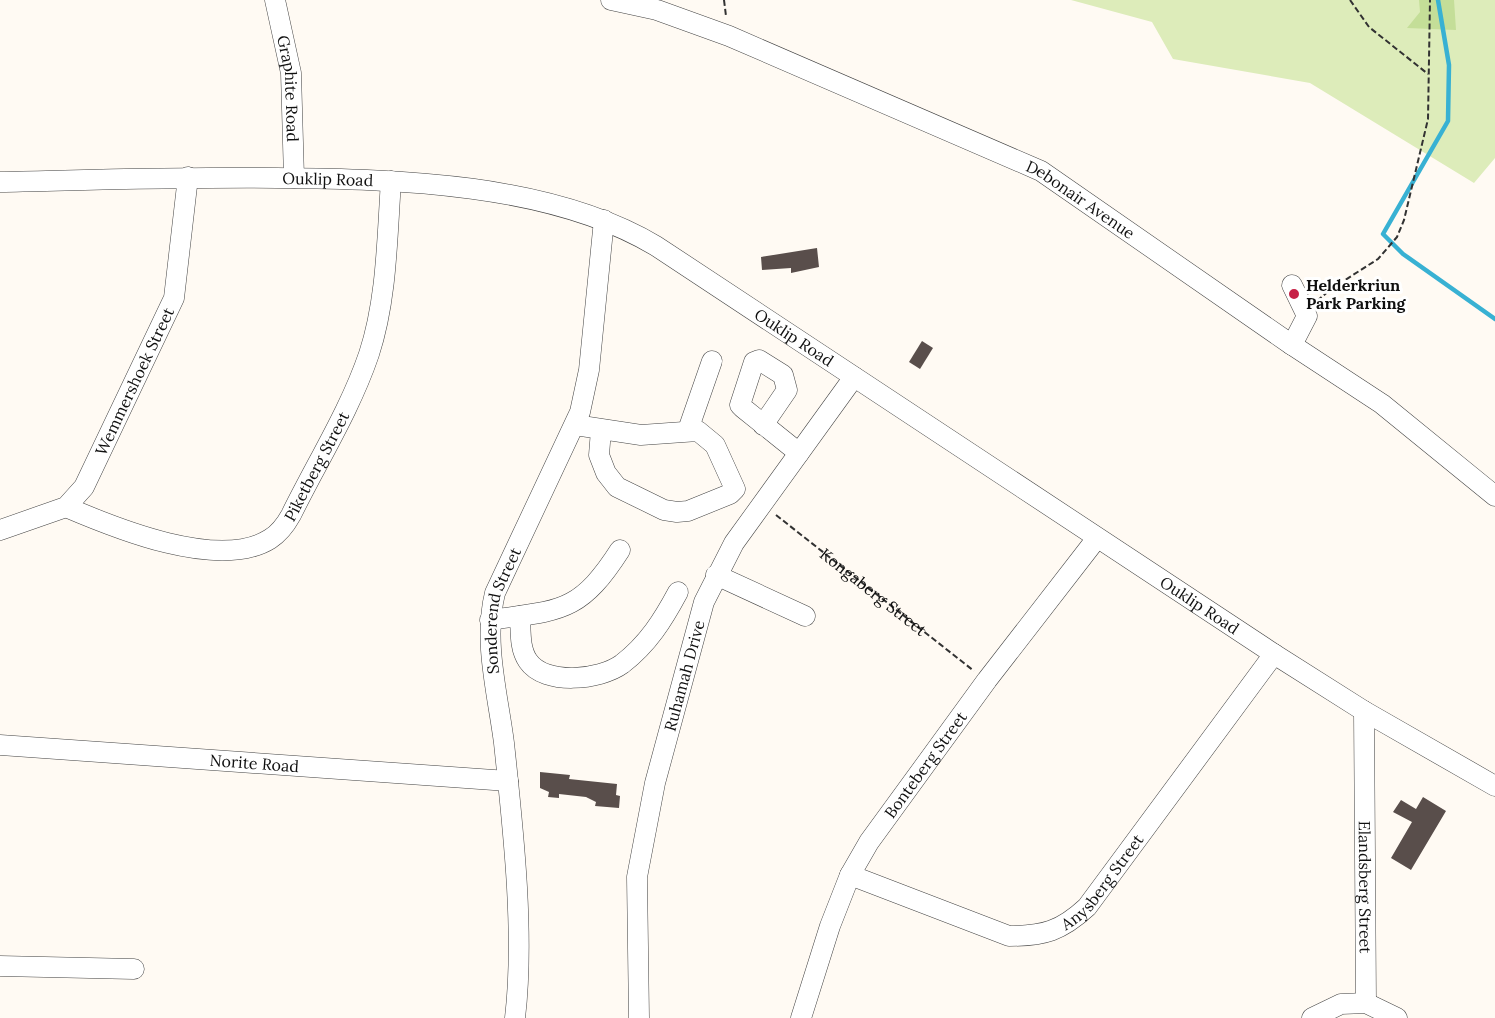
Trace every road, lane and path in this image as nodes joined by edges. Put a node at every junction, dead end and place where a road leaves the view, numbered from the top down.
1 (275, 0) edge
2 (611, 0) edge
3 (1350, 0) edge
4 (1430, 0) edge
5 (1428, 75) junction
6 (188, 177) junction
7 (294, 178) junction
8 (391, 180) junction
9 (0, 182) edge
10 (604, 220) junction
11 (1292, 285) dead end
12 (1307, 316) junction
13 (1292, 345) junction
14 (712, 361) dead end
15 (855, 377) junction
16 (575, 425) junction
17 (763, 425) dead end
18 (601, 430) junction
19 (688, 430) junction
20 (799, 453) junction
21 (1495, 496) edge
22 (762, 504) junction
23 (66, 507) junction
24 (0, 530) edge
25 (1096, 538) junction
26 (620, 550) dead end
27 (716, 575) junction
28 (678, 592) dead end
29 (520, 616) junction
30 (805, 616) dead end
31 (490, 620) junction
32 (1274, 654) junction
33 (987, 680) junction
34 (1364, 711) junction
35 (0, 745) edge
36 (508, 781) junction
37 (1495, 786) edge
38 (850, 875) junction
39 (0, 966) edge
40 (134, 969) dead end
41 (1366, 1003) junction
42 (515, 1018) edge
43 (639, 1018) edge
44 (801, 1018) edge
45 (1312, 1018) edge
46 (1397, 1018) edge

1 - 7 street, Graphite Road
2 - 13 street, Debonair Avenue
3 - 5 path
4 - 5 path
5 - 12 path
6 - 7 street, Ouklip Road
6 - 9 street, Ouklip Road
6 - 23 street, Wemmershoek Street
7 - 8 street, Ouklip Road
8 - 10 street, Ouklip Road
8 - 23 street, Piketberg Street
10 - 15 street, Ouklip Road
10 - 16 street, Sonderend Street
11 - 12 street
12 - 13 street
13 - 21 street, Debonair Avenue
14 - 19 street
15 - 20 street, Ruhamah Drive
15 - 25 street, Ouklip Road
16 - 18 street
16 - 31 street, Sonderend Street
17 - 20 street
18 - 19 street
18 - 19 street
20 - 22 street, Ruhamah Drive
22 - 27 street, Ruhamah Drive
22 - 33 path, Kongaberg Street
23 - 24 street
25 - 32 street, Ouklip Road
25 - 33 street, Bonteberg Street
26 - 29 street
27 - 30 street
27 - 43 street, Ruhamah Drive
28 - 29 street
29 - 31 street
31 - 36 street, Sonderend Street
32 - 34 street, Ouklip Road
32 - 38 street, Anysberg Street
33 - 38 street, Bonteberg Street
34 - 37 street, Ouklip Road
34 - 41 street, Elandsberg Street
35 - 36 street, Norite Road
36 - 42 street, Sonderend Street
38 - 44 street, Bonteberg Street
39 - 40 street
41 - 45 street
41 - 46 street

